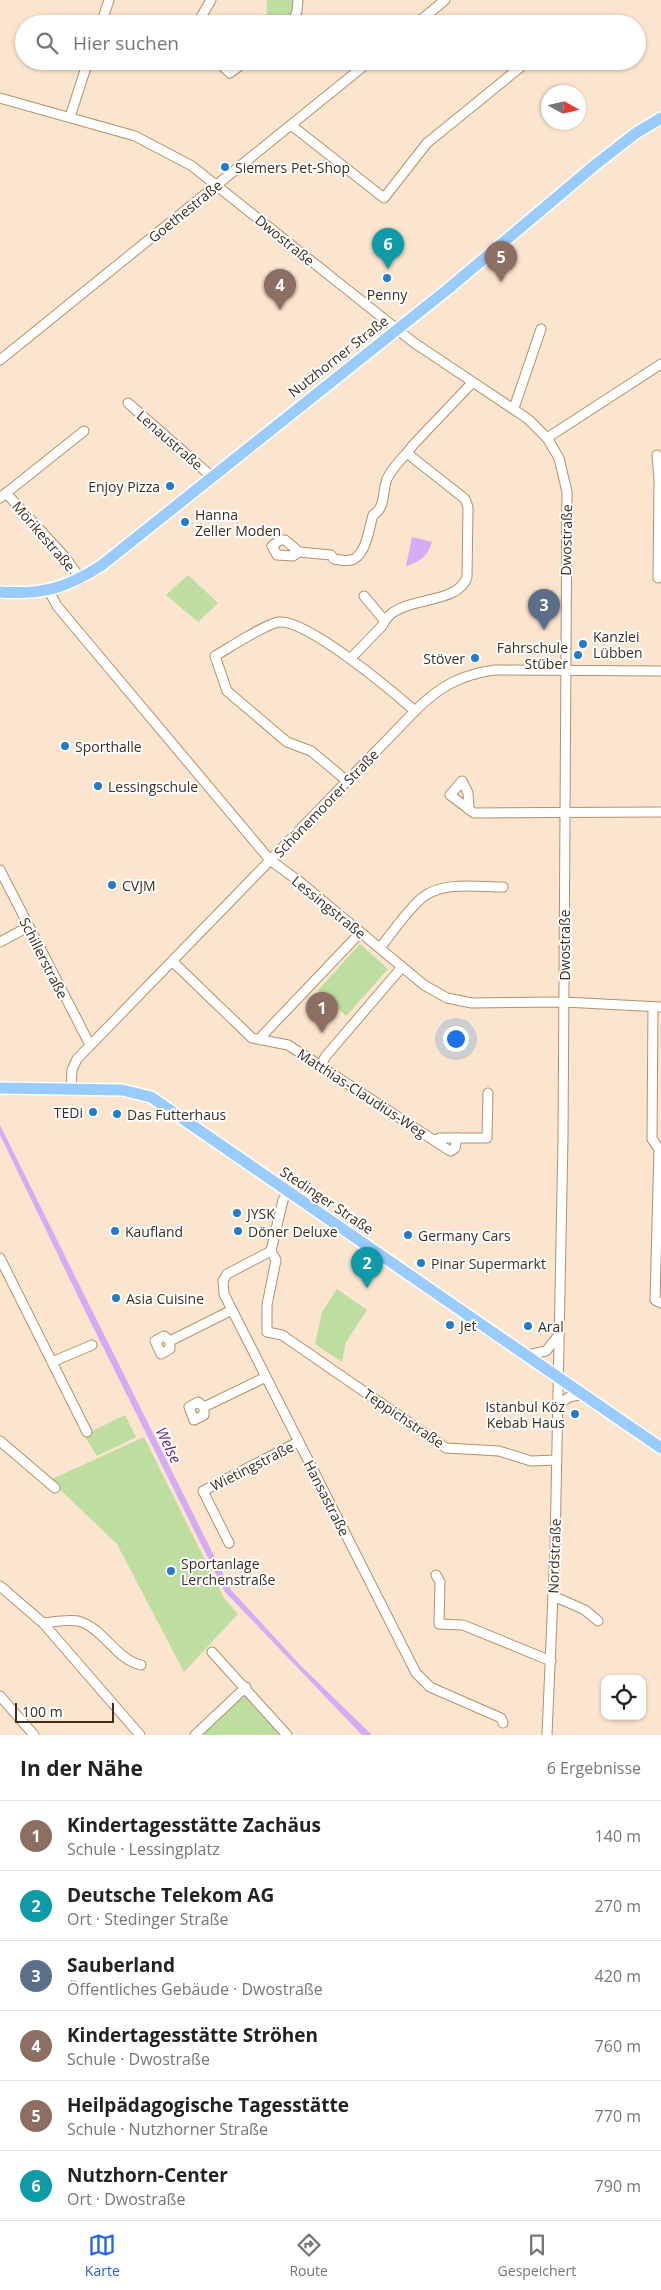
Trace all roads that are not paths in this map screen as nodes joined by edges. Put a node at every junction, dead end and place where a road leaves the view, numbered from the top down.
1 (109, 0) edge
2 (210, 0) edge
3 (298, 0) edge
4 (445, 0) edge
5 (104, 15) edge
6 (202, 15) edge
7 (296, 15) edge
8 (427, 15) edge
9 (85, 70) edge
10 (359, 70) edge
11 (517, 70) edge
12 (0, 98) edge
13 (70, 117) junction
14 (661, 118) edge
15 (291, 125) junction
16 (217, 185) junction
17 (396, 329) junction
18 (541, 329) dead end
19 (0, 360) edge
20 (661, 364) edge
21 (472, 382) junction
22 (128, 403) dead end
23 (514, 408) junction
24 (84, 432) dead end
25 (547, 438) junction
26 (408, 454) junction
27 (657, 455) dead end
28 (211, 476) junction
29 (3, 496) edge
30 (660, 523) edge
31 (299, 552) dead end
32 (658, 578) dead end
33 (80, 579) junction
34 (0, 592) edge
35 (49, 592) junction
36 (364, 596) dead end
37 (384, 620) junction
38 (351, 658) junction
39 (566, 670) junction
40 (661, 671) edge
41 (416, 711) junction
42 (347, 782) junction
43 (469, 810) dead end
44 (661, 812) edge
45 (564, 813) junction
46 (270, 860) junction
47 (0, 870) edge
48 (503, 887) dead end
49 (28, 927) junction
50 (360, 932) junction
51 (0, 942) edge
52 (380, 948) junction
53 (173, 962) junction
54 (402, 967) junction
55 (564, 1002) junction
56 (657, 1007) edge
57 (260, 1038) junction
58 (90, 1046) junction
59 (322, 1064) junction
60 (0, 1088) edge
61 (71, 1088) junction
62 (488, 1093) dead end
63 (288, 1191) junction
64 (270, 1250) junction
65 (0, 1258) edge
66 (661, 1302) edge
67 (232, 1310) junction
68 (558, 1336) junction
69 (170, 1341) dead end
70 (92, 1345) dead end
71 (527, 1355) junction
72 (52, 1362) junction
73 (557, 1376) junction
74 (266, 1377) junction
75 (583, 1394) junction
76 (557, 1406) junction
77 (204, 1407) dead end
78 (88, 1432) dead end
79 (0, 1441) edge
80 (298, 1442) junction
81 (661, 1448) edge
82 (556, 1460) junction
83 (55, 1488) dead end
84 (229, 1543) dead end
85 (436, 1575) dead end
86 (0, 1586) edge
87 (553, 1596) junction
88 (598, 1622) dead end
89 (43, 1623) junction
90 (212, 1652) dead end
91 (551, 1661) junction
92 (141, 1665) dead end
93 (246, 1687) junction
94 (0, 1696) edge
95 (503, 1723) dead end
96 (34, 1735) edge
97 (140, 1735) edge
98 (195, 1735) edge
99 (287, 1735) edge
100 (547, 1735) edge

1 - 5 street
2 - 6 street
3 - 7 street
4 - 8 street
9 - 13 street
10 - 15 street, Goethestraße
11 - 15 street
12 - 13 street, Dwostraße
13 - 16 street, Dwostraße
14 - 17 main road, Nutzhorner Straße
15 - 16 street, Goethestraße
16 - 17 street, Dwostraße
16 - 19 street, Goethestraße
17 - 21 street, Dwostraße
17 - 28 main road, Nutzhorner Straße
18 - 23 street
20 - 25 street
21 - 23 street, Dwostraße
21 - 26 street
22 - 28 street, Lenaustraße
23 - 25 street, Dwostraße
24 - 29 street, Mörikestraße
25 - 39 street, Dwostraße
26 - 31 street
26 - 37 street
27 - 30 street
28 - 33 main road, Nutzhorner Straße
29 - 33 street, Mörikestraße
30 - 32 street
33 - 35 main road, Nutzhorner Straße
34 - 35 main road, Nutzhorner Straße
35 - 46 street, Lessingstraße
36 - 37 street
37 - 38 street
38 - 41 street
38 - 42 street
39 - 40 street, Schönemoorer Straße
39 - 41 street, Schönemoorer Straße
39 - 45 street, Dwostraße
41 - 42 street, Schönemoorer Straße
42 - 46 street, Schönemoorer Straße
43 - 45 street
44 - 45 street
45 - 55 street, Dwostraße
46 - 50 street, Lessingstraße
46 - 53 street, Schönemoorer Straße
47 - 49 street, Schillerstraße
48 - 52 street
49 - 51 street
49 - 58 street, Schillerstraße
50 - 52 street, Lessingstraße
50 - 57 street
52 - 54 street, Lessingstraße
53 - 57 street, Matthias-Claudius-Weg
53 - 58 street, Schönemoorer Straße
54 - 55 street, Lessingstraße
54 - 59 street
55 - 56 street, Lessingstraße
55 - 68 street, Dwostraße
56 - 66 street
57 - 59 street, Matthias-Claudius-Weg
58 - 61 street, Schönemoorer Straße
59 - 62 street, Matthias-Claudius-Weg
60 - 61 main road, Stedinger Straße
61 - 63 main road, Stedinger Straße
63 - 64 street
63 - 71 main road, Stedinger Straße
64 - 67 street, Hansastraße
64 - 82 street, Teppichstraße
65 - 72 street
67 - 69 street
67 - 74 street, Hansastraße
68 - 71 street
68 - 73 street, Dwostraße
70 - 72 street
71 - 73 main road, Stedinger Straße
72 - 78 street
73 - 75 main road, Stedinger Straße
73 - 76 street, Nordstraße
74 - 77 street
74 - 80 street, Hansastraße
75 - 76 street
75 - 81 main road, Stedinger Straße
76 - 82 street, Nordstraße
79 - 83 street
80 - 84 street, Wietingstraße
80 - 95 street, Hansastraße
82 - 87 street, Nordstraße
85 - 91 street
86 - 89 street
87 - 88 street
87 - 91 street, Nordstraße
89 - 92 street
89 - 97 street
90 - 93 street
91 - 100 street, Nordstraße
93 - 98 street
93 - 99 street
94 - 96 street

